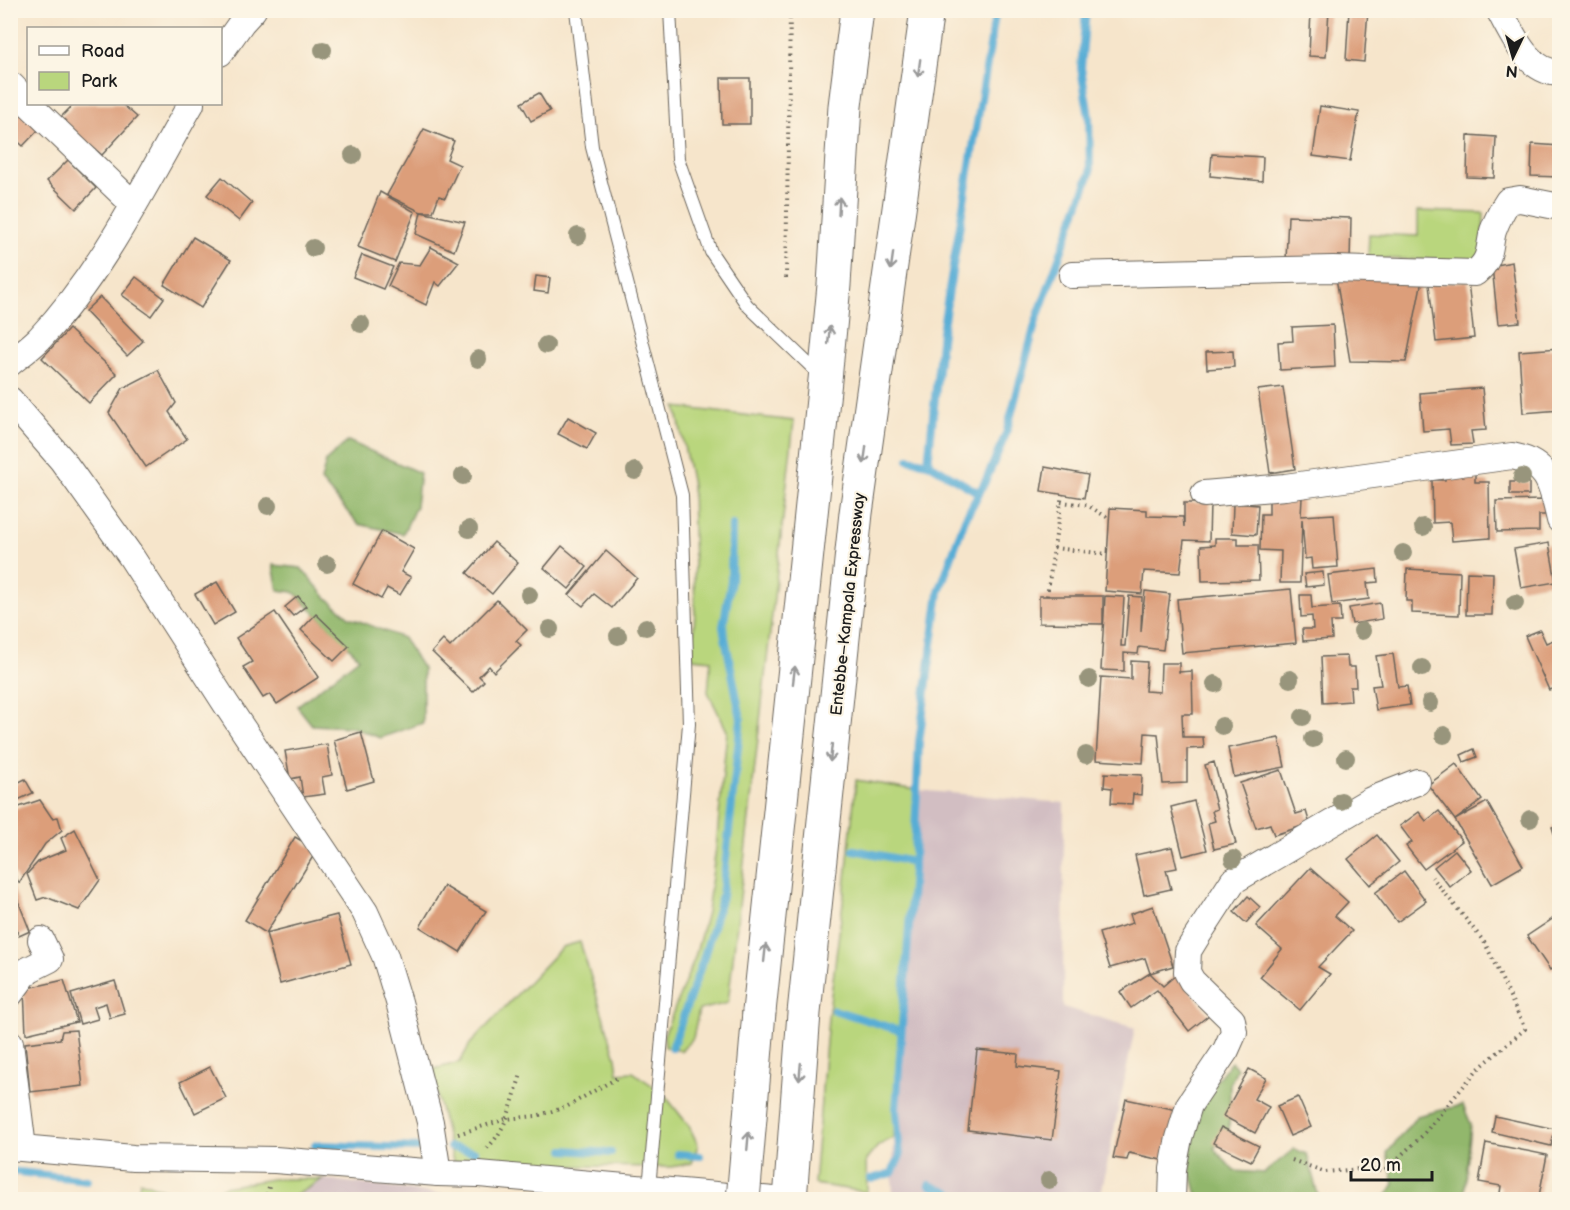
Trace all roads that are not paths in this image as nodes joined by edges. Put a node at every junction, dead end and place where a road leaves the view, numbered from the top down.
1 (253, 10) edge
2 (576, 10) edge
3 (670, 10) edge
4 (857, 10) edge
5 (927, 10) edge
6 (1499, 10) edge
7 (222, 50) edge
8 (1560, 73) edge
9 (30, 105) edge
10 (190, 105) edge
11 (134, 204) junction
12 (1560, 207) edge
13 (1072, 275) dead end
14 (10, 363) edge
15 (825, 380) junction
16 (10, 400) edge
17 (1204, 494) dead end
18 (1560, 520) edge
19 (1417, 782) dead end
20 (41, 940) dead end
21 (10, 994) edge
22 (10, 1043) edge
23 (17, 1148) edge
24 (438, 1173) junction
25 (649, 1189) junction
26 (704, 1196) edge
27 (743, 1200) edge
28 (774, 1200) edge
29 (790, 1200) edge
30 (1172, 1200) edge

1 - 7 street
2 - 25 lane
3 - 15 lane
15 -> 4 highway
5 -> 29 highway, Entebbe–Kampala Expressway
6 - 8 street
9 - 11 street
10 - 11 street
11 - 14 street
12 - 13 street
27 -> 15 highway, bridge
16 - 24 street
17 - 18 street
19 - 30 street
20 - 21 street
22 - 23 street
23 - 24 street
24 - 25 street
25 - 26 street
26 - 28 street

